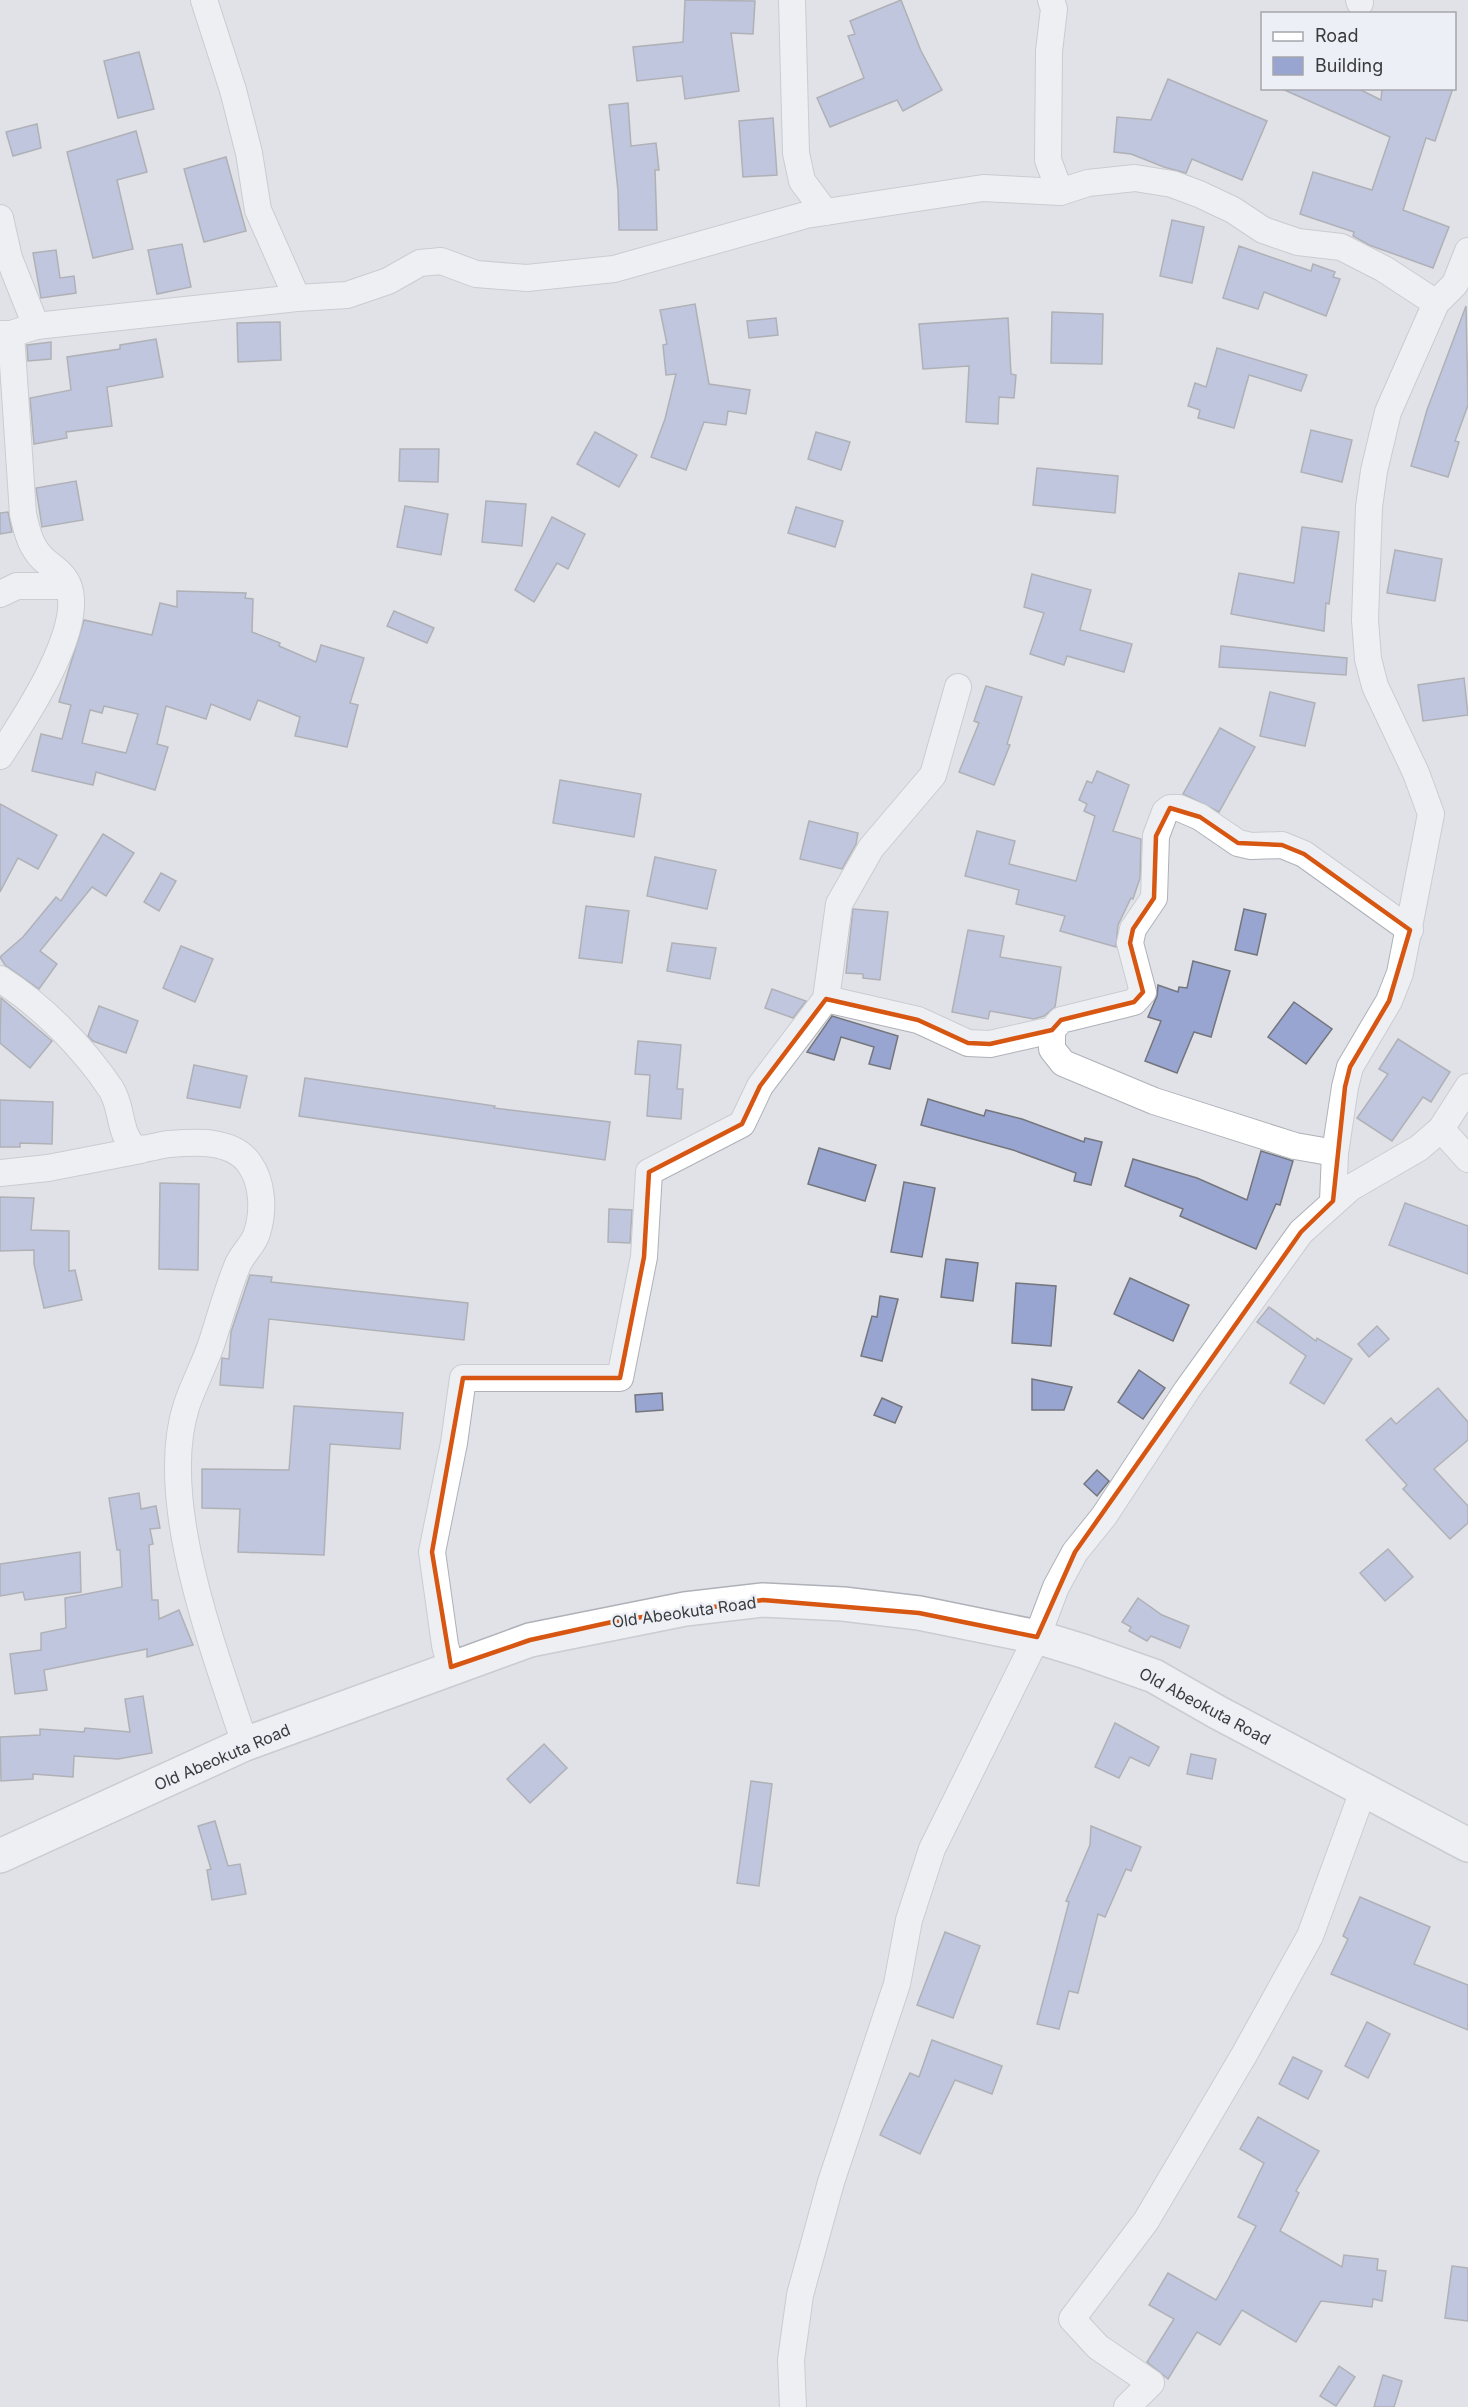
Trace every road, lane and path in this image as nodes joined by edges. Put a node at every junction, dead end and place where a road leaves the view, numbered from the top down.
1 (204, 0) edge
2 (792, 0) edge
3 (1051, 0) edge
4 (1060, 192) junction
5 (825, 212) junction
6 (0, 218) edge
7 (1468, 251) edge
8 (1461, 289) edge
9 (297, 298) junction
10 (1436, 303) junction
11 (36, 326) junction
12 (6, 334) edge
13 (68, 586) junction
14 (0, 594) edge
15 (958, 687) dead end
16 (0, 756) edge
17 (1410, 930) junction
18 (0, 979) edge
19 (826, 999) junction
20 (1052, 1030) junction
21 (1468, 1087) edge
22 (1442, 1129) junction
23 (141, 1150) junction
24 (1335, 1153) junction
25 (1468, 1158) edge
26 (0, 1173) edge
27 (1333, 1201) junction
28 (1038, 1636) junction
29 (451, 1667) junction
30 (245, 1744) junction
31 (1363, 1791) junction
32 (1468, 1845) edge
33 (0, 1856) edge
34 (793, 2407) edge
35 (1127, 2407) edge

1 - 9 street
2 - 5 street
3 - 4 street
4 - 5 street
4 - 10 street
5 - 9 street
6 - 11 street
7 - 8 street
8 - 10 street
9 - 11 street
10 - 17 street
11 - 12 street
12 - 13 street
13 - 14 street
13 - 16 street
15 - 19 street
17 - 20 street
17 - 24 street
18 - 23 street
19 - 20 street
19 - 29 street
20 - 24 street
21 - 22 street
22 - 25 street
22 - 27 street
23 - 26 street
23 - 30 street
24 - 27 street
27 - 28 street
28 - 29 highway, Old Abeokuta Road
28 - 31 highway, Old Abeokuta Road
28 - 34 street
29 - 30 highway, Old Abeokuta Road
30 - 33 highway, Old Abeokuta Road
31 - 32 highway, Old Abeokuta Road
31 - 35 street

